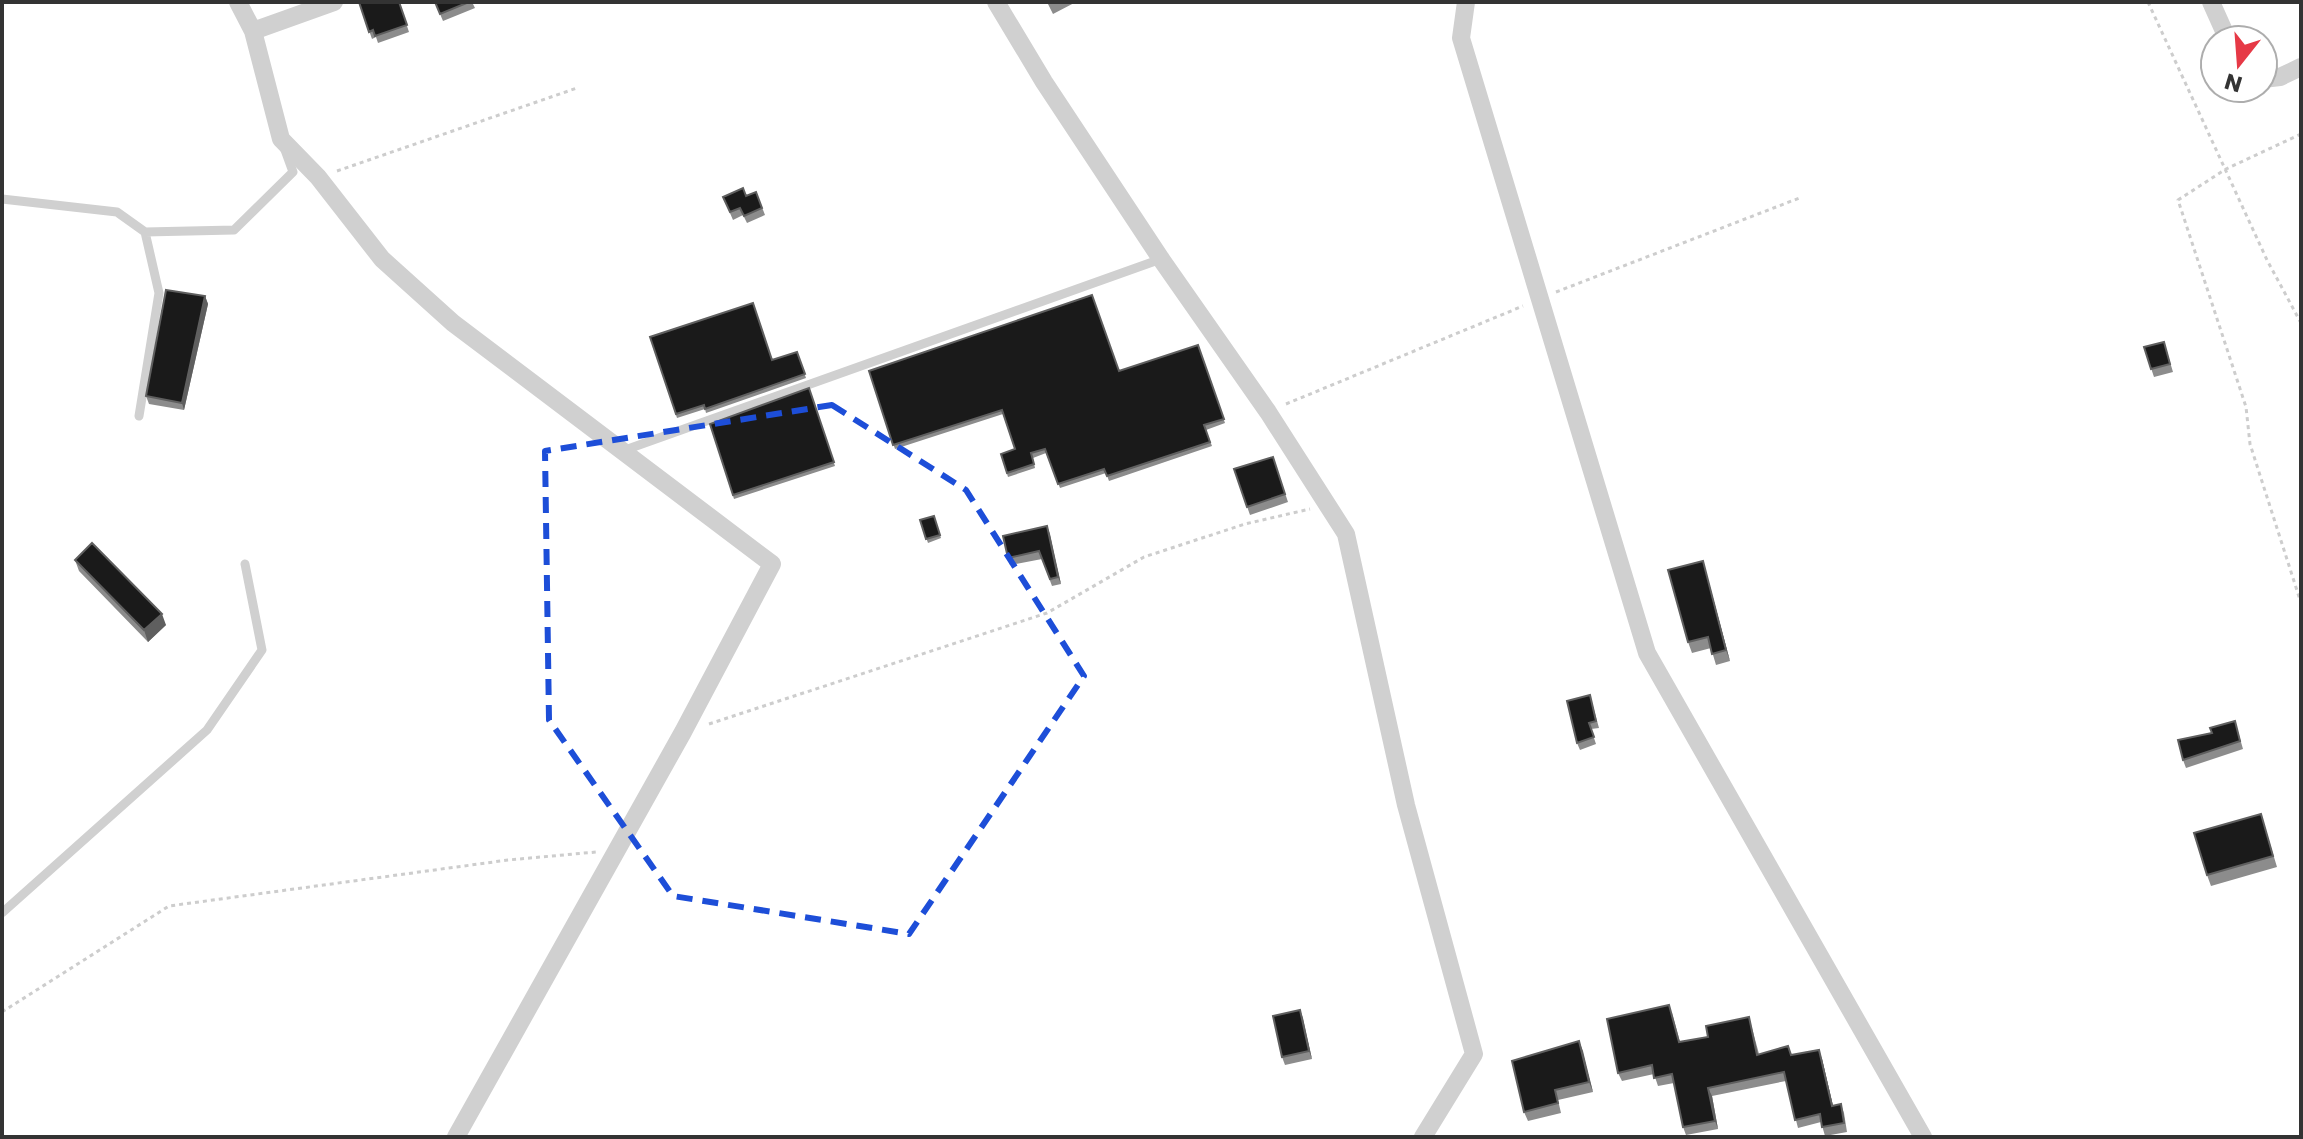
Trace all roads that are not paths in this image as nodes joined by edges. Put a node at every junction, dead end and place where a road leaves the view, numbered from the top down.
1 (238, 2) edge
2 (334, 2) edge
3 (996, 2) edge
4 (1466, 2) edge
5 (2211, 2) edge
6 (2221, 24) edge
7 (253, 31) junction
8 (2301, 67) edge
9 (2279, 77) edge
10 (281, 139) junction
11 (2, 199) edge
12 (145, 232) junction
13 (1161, 259) junction
14 (139, 416) dead end
15 (625, 450) junction
16 (245, 564) dead end
17 (2, 913) edge
18 (456, 1137) edge
19 (1423, 1137) edge
20 (1923, 1137) edge

1 - 7 street
2 - 7 street
3 - 13 street
4 - 20 street
5 - 6 street
7 - 10 street
8 - 9 street
10 - 12 lane
10 - 15 street
11 - 12 lane
12 - 14 lane
13 - 15 lane
13 - 19 street
15 - 18 street
16 - 17 lane

